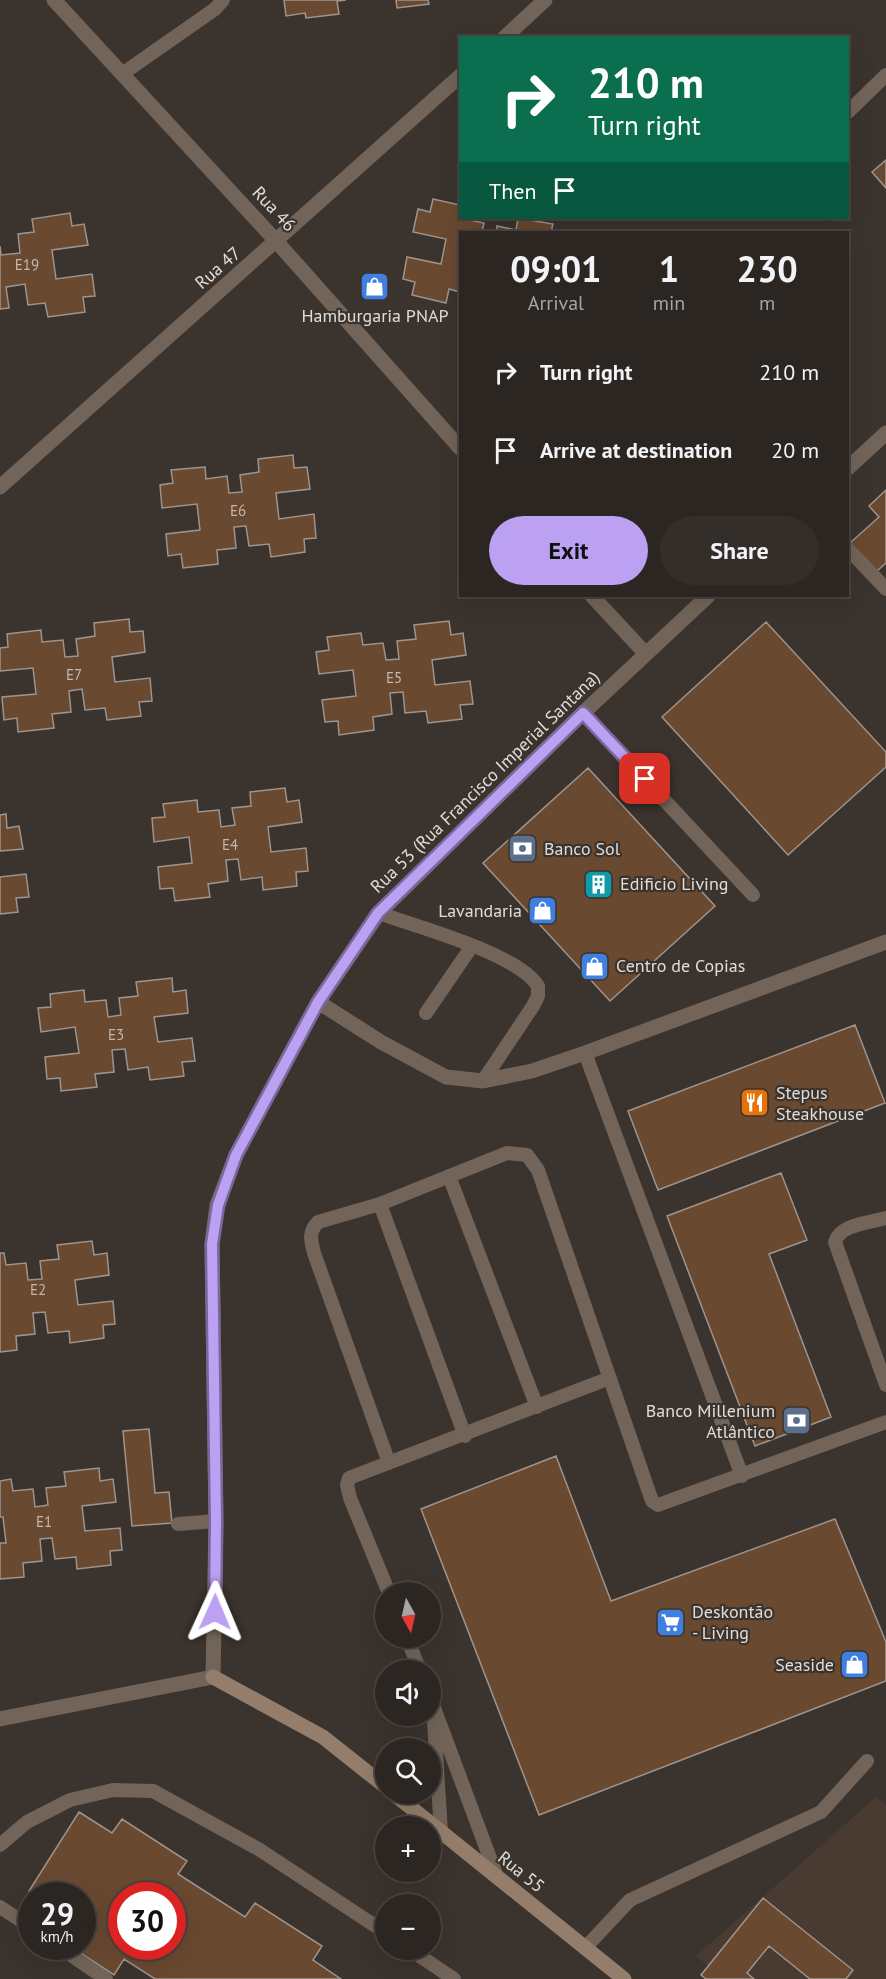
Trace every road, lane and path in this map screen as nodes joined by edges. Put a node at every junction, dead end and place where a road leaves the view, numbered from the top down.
1 (54, 0) edge
2 (223, 0) edge
3 (545, 0) edge
4 (506, 36) edge
5 (122, 74) junction
6 (886, 75) edge
7 (459, 77) edge
8 (849, 111) edge
9 (278, 242) junction
10 (886, 433) edge
11 (459, 447) edge
12 (849, 467) edge
13 (0, 486) edge
14 (849, 550) edge
15 (886, 590) edge
16 (593, 597) edge
17 (707, 597) edge
18 (645, 652) junction
19 (583, 713) junction
20 (753, 895) dead end
21 (378, 913) junction
22 (886, 942) edge
23 (472, 946) junction
24 (318, 1002) junction
25 (426, 1012) dead end
26 (585, 1053) junction
27 (483, 1081) junction
28 (449, 1176) junction
29 (380, 1204) junction
30 (886, 1218) edge
31 (610, 1378) junction
32 (886, 1385) edge
33 (537, 1407) junction
34 (886, 1422) edge
35 (465, 1436) junction
36 (389, 1463) junction
37 (742, 1476) junction
38 (216, 1521) junction
39 (178, 1524) dead end
40 (384, 1582) edge
41 (213, 1677) junction
42 (0, 1719) edge
43 (441, 1725) edge
44 (434, 1726) edge
45 (867, 1761) dead end
46 (375, 1778) edge
47 (406, 1804) edge
48 (421, 1816) edge
49 (440, 1816) edge
50 (441, 1832) edge
51 (0, 1845) edge
52 (497, 1877) junction
53 (0, 1907) edge
54 (18, 1919) edge
55 (375, 1926) edge
56 (585, 1948) junction
57 (78, 1960) edge
58 (426, 1960) edge
59 (106, 1979) edge
60 (454, 1979) edge
61 (624, 1979) edge

1 - 5 street, Rua 46
2 - 5 lane
3 - 4 street
5 - 9 street, Rua 46
6 - 8 lane
7 - 9 street, Rua 47
9 - 11 street, Rua 46
9 - 13 street, Rua 47
10 - 12 street
14 - 15 lane
16 - 18 street
17 - 18 street, Rua 53 (Rua Francisco Imperial Santana)
18 - 19 street, Rua 53 (Rua Francisco Imperial Santana)
19 - 20 lane
19 - 21 street, Rua 53 (Rua Francisco Imperial Santana)
21 - 23 lane
21 - 24 street, Rua 53 (Rua Francisco Imperial Santana)
22 - 26 street
23 - 25 lane
23 - 27 lane
24 - 27 street
24 - 38 street, Rua 53 (Rua Francisco Imperial Santana)
26 - 27 street
26 - 37 lane
28 - 29 lane
28 - 31 lane
28 - 33 lane
29 - 35 lane
29 - 36 lane
30 - 32 lane
31 - 33 lane
31 - 37 lane
33 - 35 lane
34 - 37 lane
35 - 36 lane
36 - 40 lane
38 - 39 lane
38 - 41 street, Rua 53 (Rua Francisco Imperial Santana)
41 - 42 street
41 - 46 street
43 - 52 lane
44 - 49 lane
45 - 56 lane
47 - 48 street, Rua 55
50 - 52 street, Rua 55
51 - 55 lane
52 - 56 street, Rua 55
53 - 54 lane
56 - 61 street, Rua 55
57 - 59 lane
58 - 60 lane

